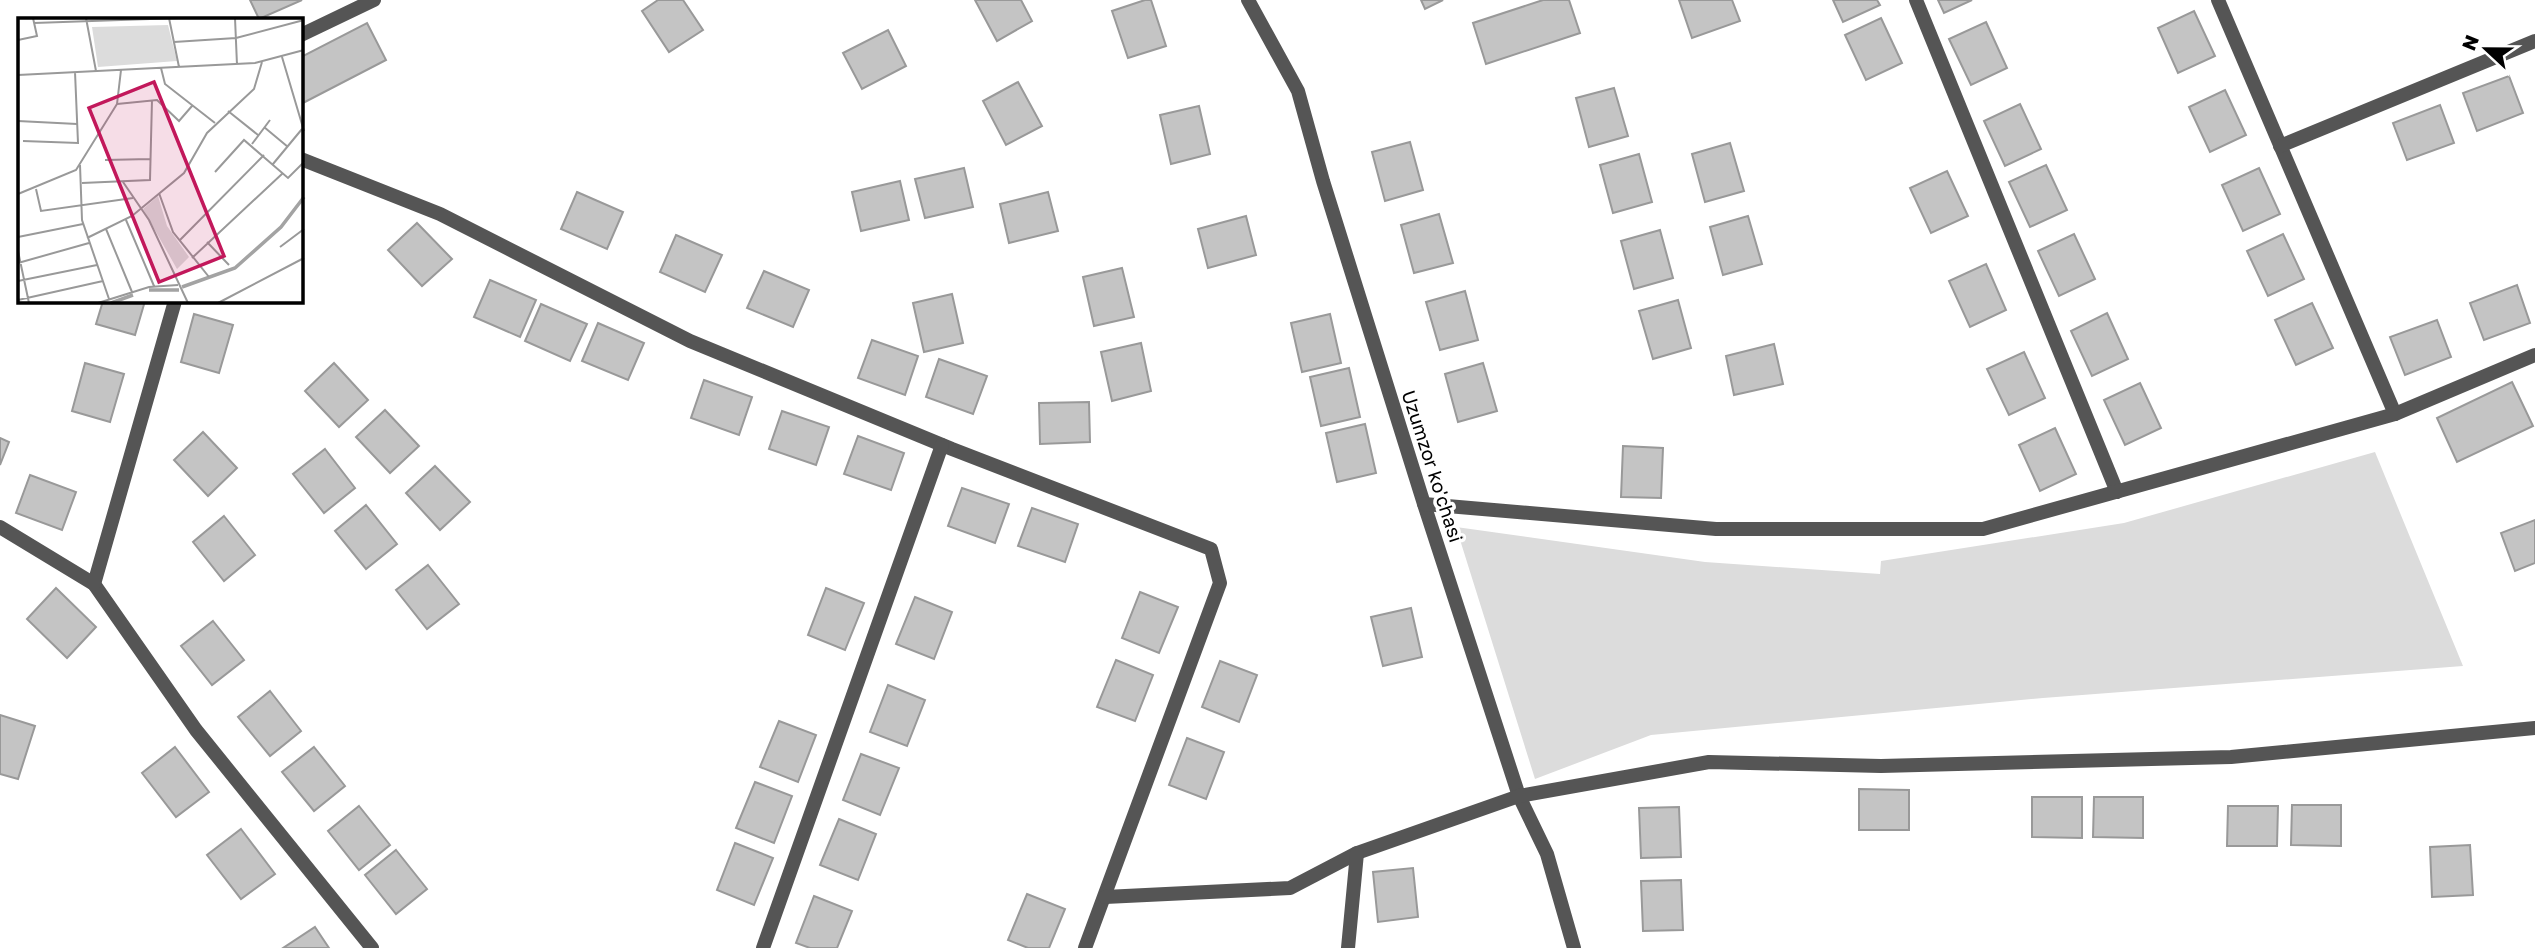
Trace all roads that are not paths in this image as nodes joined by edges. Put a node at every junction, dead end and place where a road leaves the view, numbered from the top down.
1 (374, 0) edge
2 (1248, 0) edge
3 (1916, 0) edge
4 (2218, 0) edge
5 (303, 33) edge
6 (2535, 41) edge
7 (2280, 146) junction
8 (303, 160) edge
9 (174, 303) edge
10 (2535, 355) edge
11 (2395, 414) junction
12 (942, 445) junction
13 (2117, 492) junction
14 (1424, 504) junction
15 (0, 527) edge
16 (94, 584) junction
17 (2535, 728) edge
18 (1519, 796) junction
19 (1357, 853) junction
20 (1105, 897) junction
21 (372, 948) edge
22 (763, 948) edge
23 (1085, 948) edge
24 (1348, 948) edge
25 (1574, 948) edge

1 - 5 street
2 - 14 street, Uzumzor ko'chasi
3 - 13 street
4 - 7 street
6 - 7 street
7 - 11 street
8 - 12 street
9 - 16 street
10 - 11 street
11 - 13 street
12 - 20 street
12 - 22 street
13 - 14 street
14 - 18 street, Uzumzor ko'chasi
15 - 16 street
16 - 21 street
17 - 18 street
18 - 19 street
18 - 25 street, Uzumzor ko'chasi
19 - 20 street
19 - 24 street
20 - 23 street

